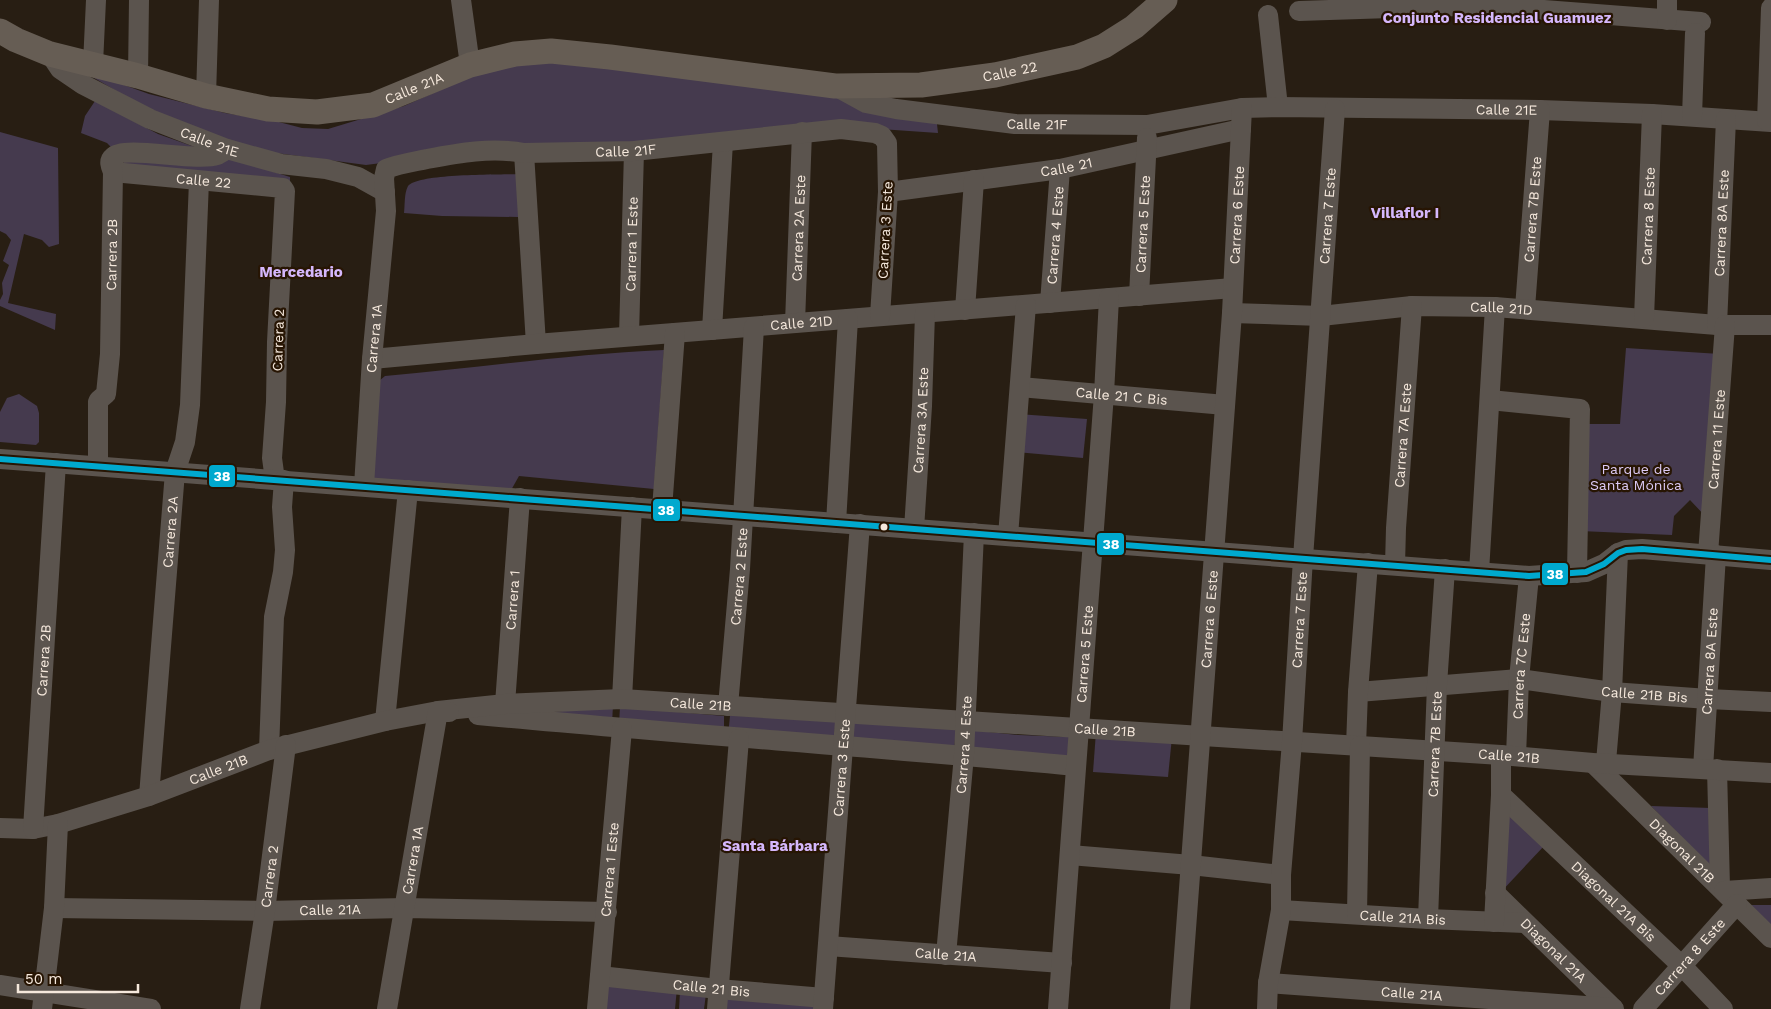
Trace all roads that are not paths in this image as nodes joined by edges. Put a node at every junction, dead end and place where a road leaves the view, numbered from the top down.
1 (96, 0) edge
2 (139, 0) edge
3 (209, 0) edge
4 (461, 0) edge
5 (1165, 0) edge
6 (1451, 3) edge
7 (1378, 4) edge
8 (1506, 4) edge
9 (1576, 6) edge
10 (1771, 8) edge
11 (1299, 10) dead end
12 (1667, 10) edge
13 (1268, 15) dead end
14 (1771, 27) edge
15 (0, 31) edge
16 (50, 54) junction
17 (93, 64) junction
18 (470, 65) junction
19 (138, 76) junction
20 (835, 86) junction
21 (206, 96) junction
22 (1769, 99) edge
23 (1278, 107) junction
24 (1242, 108) junction
25 (1335, 109) junction
26 (1540, 110) junction
27 (1652, 114) junction
28 (1692, 116) junction
29 (1726, 120) junction
30 (1769, 121) edge
31 (1147, 125) junction
32 (1241, 129) junction
33 (802, 132) junction
34 (723, 142) junction
35 (886, 143) joint
36 (227, 149) junction
37 (1147, 150) junction
38 (634, 151) junction
39 (524, 153) junction
40 (1060, 169) junction
41 (113, 172) junction
42 (198, 180) junction
43 (974, 180) junction
44 (385, 192) junction
45 (888, 192) junction
46 (286, 200) joint
47 (1233, 288) junction
48 (1139, 296) junction
49 (1108, 298) junction
50 (1050, 303) junction
51 (1026, 305) junction
52 (1412, 306) junction
53 (1495, 307) junction
54 (1524, 308) junction
55 (965, 310) junction
56 (1232, 312) junction
57 (925, 313) junction
58 (880, 316) junction
59 (1321, 316) junction
60 (1644, 318) junction
61 (848, 319) junction
62 (795, 323) junction
63 (1721, 325) junction
64 (1771, 325) edge
65 (754, 326) junction
66 (712, 330) junction
67 (675, 333) junction
68 (630, 336) junction
69 (536, 344) junction
70 (372, 358) junction
71 (1020, 387) junction
72 (1104, 394) junction
73 (1490, 400) junction
74 (1225, 405) junction
75 (0, 459) edge
76 (56, 463) junction
77 (98, 466) junction
78 (175, 472) junction
79 (279, 480) junction
80 (364, 486) junction
81 (408, 490) junction
82 (520, 498) junction
83 (632, 507) junction
84 (662, 509) junction
85 (742, 515) junction
86 (836, 523) junction
87 (860, 524) junction
88 (914, 528) junction
89 (974, 533) junction
90 (1008, 536) junction
91 (1093, 542) junction
92 (1213, 552) junction
93 (1618, 553) junction
94 (1712, 555) junction
95 (1303, 558) junction
96 (1771, 560) edge
97 (1368, 564) junction
98 (1395, 565) junction
99 (1445, 569) junction
100 (1479, 572) junction
101 (1578, 573) junction
102 (1529, 576) junction
103 (1519, 679) junction
104 (1437, 685) junction
105 (1358, 692) junction
106 (1612, 692) junction
107 (622, 699) junction
108 (1708, 699) junction
109 (1771, 702) edge
110 (505, 704) junction
111 (728, 706) junction
112 (438, 711) junction
113 (846, 713) junction
114 (385, 720) junction
115 (966, 721) junction
116 (1079, 728) junction
117 (622, 729) junction
118 (1201, 736) junction
119 (739, 738) junction
120 (1292, 742) junction
121 (843, 746) junction
122 (1358, 746) junction
123 (277, 748) junction
124 (1434, 751) junction
125 (964, 755) junction
126 (1508, 756) junction
127 (1600, 763) junction
128 (1076, 766) junction
129 (1710, 769) junction
130 (1771, 773) edge
131 (1501, 795) junction
132 (148, 796) junction
133 (58, 824) junction
134 (0, 828) edge
135 (33, 830) junction
136 (1070, 855) junction
137 (1191, 865) junction
138 (1281, 876) junction
139 (1771, 888) edge
140 (1495, 893) junction
141 (1727, 894) junction
142 (54, 908) junction
143 (405, 908) junction
144 (1281, 910) junction
145 (265, 911) junction
146 (606, 912) junction
147 (1357, 914) junction
148 (1428, 919) junction
149 (1494, 922) junction
150 (1525, 922) junction
151 (1771, 938) edge
152 (828, 946) junction
153 (946, 955) junction
154 (1062, 963) junction
155 (1682, 966) junction
156 (600, 976) junction
157 (1268, 983) junction
158 (0, 985) edge
159 (718, 989) junction
160 (44, 1001) edge
161 (824, 1004) edge
162 (151, 1009) edge
163 (250, 1009) edge
164 (387, 1009) edge
165 (597, 1009) edge
166 (717, 1009) edge
167 (1058, 1009) edge
168 (1180, 1009) edge
169 (1267, 1009) edge
170 (1614, 1009) edge
171 (1643, 1009) edge
172 (1724, 1009) edge

1 - 17 street
2 - 19 street
3 - 21 street
4 - 18 street
5 - 20 main road, Calle 22
6 - 7 street
6 - 8 street
7 - 11 street
8 - 9 street
9 - 12 street
10 - 14 street
12 - 28 street
13 - 23 street
14 - 22 street
15 - 16 main road, Calle 21A
16 - 17 main road, Calle 21A
16 - 36 street, Calle 21E
17 - 19 main road, Calle 21A
18 - 20 main road, Calle 21A
18 - 21 main road, Calle 21A
19 - 21 main road, Calle 21A
20 - 31 street, Calle 21F
22 - 30 street
23 - 24 street, Calle 21E
23 - 25 street, Calle 21E
24 - 31 street, Calle 21F
24 - 32 street, Carrera 6 Este
25 - 26 street, Calle 21E
25 - 59 street, Carrera 7 Este
26 - 27 street, Calle 21E
26 - 54 street, Carrera 7B Este
27 - 28 street, Calle 21E
27 - 60 street, Carrera 8 Este
28 - 29 street, Calle 21E
29 - 30 street, Calle 21E
29 - 63 street, Carrera 8A Este
31 - 37 street, Carrera 5 Este
32 - 37 street, Calle 21
32 - 47 street, Carrera 6 Este
33 - 34 street, Calle 21F
33 - 35 street, Calle 21F
33 - 62 street, Carrera 2A Este
34 - 38 street, Calle 21F
34 - 66 street
35 - 45 street, Carrera 3 Este
36 - 41 street, Carrera 2B
36 - 44 street, Calle 21E
37 - 40 street, Calle 21
37 - 48 street, Carrera 5 Este
38 - 39 street, Calle 21F
38 - 68 street, Carrera 1 Este
39 - 44 street, Calle 21F
39 - 69 street
40 - 43 street, Calle 21
40 - 50 street, Carrera 4 Este
41 - 42 street, Calle 22
41 - 77 street, Carrera 2B
42 - 46 street, Calle 22
42 - 78 street, Carrera 2A
43 - 45 street, Calle 21
43 - 55 street
44 - 70 street, Carrera 1A
45 - 58 street, Carrera 3 Este
46 - 79 street, Carrera 2
47 - 48 street, Calle 21D
47 - 56 street, Carrera 6 Este
48 - 49 street, Calle 21D
49 - 50 street, Calle 21D
49 - 72 street, Carrera 5 Este
50 - 51 street, Calle 21D
51 - 55 street, Calle 21D
51 - 71 street
52 - 53 street, Calle 21D
52 - 59 street, Calle 21D
52 - 98 street, Carrera 7A Este
53 - 54 street, Calle 21D
53 - 73 street
54 - 60 street, Calle 21D
55 - 57 street, Calle 21D
56 - 59 street, Calle 21D
56 - 74 street, Carrera 6 Este
57 - 58 street, Calle 21D
57 - 88 street, Carrera 3A Este
58 - 61 street, Calle 21D
59 - 95 street, Carrera 7 Este
60 - 63 street, Calle 21D
61 - 62 street, Calle 21D
61 - 86 street
62 - 65 street, Calle 21D
63 - 64 street, Calle 21D
63 - 94 street, Carrera 11 Este
65 - 66 street, Calle 21D
65 - 85 street, Carrera 2 Este
66 - 67 street, Calle 21D
67 - 68 street, Calle 21D
67 - 84 street
68 - 69 street, Calle 21D
69 - 70 street, Calle 21D
70 - 80 street, Carrera 1A
71 - 72 street, Calle 21 C Bis
71 - 90 street
72 - 74 street, Calle 21 C Bis
72 - 91 street, Carrera 5 Este
73 - 100 street
73 - 101 street
74 - 92 street, Carrera 6 Este
75 - 76 street
76 - 77 street
76 - 135 street, Carrera 2B
77 - 78 street
78 - 79 street
78 - 132 street, Carrera 2A
79 - 80 street
79 - 123 street, Carrera 2
80 - 81 street
81 - 82 street
81 - 114 street
82 - 83 street
82 - 110 street, Carrera 1
83 - 84 street
83 - 107 street
84 - 85 street
85 - 86 street
85 - 111 street, Carrera 2 Este
86 - 87 street
87 - 88 street
87 - 113 street, Carrera 3 Este
88 - 89 street
89 - 90 street
89 - 115 street, Carrera 4 Este
90 - 91 street
91 - 92 street
91 - 116 street, Carrera 5 Este
92 - 95 street
92 - 118 street, Carrera 6 Este
93 - 94 street
93 - 101 street
93 - 106 street
94 - 96 street
94 - 108 street, Carrera 8A Este
95 - 97 street
95 - 120 street, Carrera 7 Este
97 - 98 street
97 - 105 street
98 - 99 street
99 - 100 street
99 - 104 street, Carrera 7B Este
100 - 102 street
101 - 102 street
102 - 103 street, Carrera 7C Este
103 - 104 street, Calle 21B Bis
103 - 106 street, Calle 21B Bis
103 - 126 street, Carrera 7C Este
104 - 105 street, Calle 21B Bis
104 - 124 street, Carrera 7B Este
105 - 122 street
106 - 108 street, Calle 21B Bis
106 - 127 street
107 - 110 street, Calle 21B
107 - 111 street, Calle 21B
108 - 109 street, Calle 21B Bis
108 - 129 street, Carrera 8A Este
110 - 112 street, Calle 21B
111 - 113 street, Calle 21B
112 - 114 street, Calle 21B
112 - 117 street, Calle 21B
112 - 143 street, Carrera 1A
113 - 115 street, Calle 21B
113 - 121 street, Carrera 3 Este
114 - 123 street, Calle 21B
115 - 116 street, Calle 21B
115 - 125 street, Carrera 4 Este
116 - 118 street, Calle 21B
116 - 128 street, Carrera 5 Este
117 - 119 street, Calle 21B
117 - 146 street, Carrera 1 Este
118 - 120 street, Calle 21B
118 - 137 street, Carrera 6 Este
119 - 121 street, Calle 21B
119 - 159 street
120 - 122 street, Calle 21B
120 - 138 street, Carrera 7 Este
121 - 125 street, Calle 21B
121 - 152 street, Carrera 3 Este
122 - 124 street, Calle 21B
122 - 147 street
123 - 132 street, Calle 21B
123 - 145 street, Carrera 2
124 - 126 street, Calle 21B
124 - 148 street, Carrera 7B Este
125 - 128 street, Calle 21B
125 - 153 street, Carrera 4 Este
126 - 127 street, Calle 21B
126 - 131 street, Carrera 7C Este
127 - 129 street, Calle 21B
127 - 141 street, Diagonal 21B
128 - 136 street, Carrera 5 Este
129 - 130 street, Calle 21B
129 - 141 street, Carrera 8A Este
131 - 140 street, Carrera 7C Este
131 - 155 street, Diagonal 21A Bis
132 - 133 street, Calle 21B
133 - 135 street, Calle 21B
133 - 142 street
134 - 135 street, Calle 21B
136 - 137 street
136 - 154 street, Carrera 5 Este
137 - 138 street
137 - 168 street, Carrera 6 Este
138 - 144 street, Carrera 7 Este
139 - 141 street
140 - 149 street, Carrera 7C Este
140 - 150 street, Diagonal 21A
141 - 151 street, Diagonal 21B
141 - 155 street, Carrera 8 Este
142 - 145 street, Calle 21A
142 - 160 street
143 - 145 street, Calle 21A
143 - 146 street, Calle 21A
143 - 164 street, Carrera 1A
144 - 147 street, Calle 21A Bis
144 - 157 street, Carrera 7 Este
145 - 163 street, Carrera 2
146 - 156 street, Carrera 1 Este
147 - 148 street, Calle 21A Bis
148 - 149 street, Calle 21A Bis
149 - 150 street, Calle 21A Bis
150 - 170 street, Diagonal 21A
152 - 153 street, Calle 21A
152 - 161 street, Carrera 3 Este
153 - 154 street, Calle 21A
154 - 167 street, Carrera 5 Este
155 - 171 street, Carrera 8 Este
155 - 172 street, Diagonal 21A Bis
156 - 159 street, Calle 21 Bis
156 - 165 street, Carrera 1 Este
157 - 169 street, Carrera 7 Este
157 - 170 street, Calle 21A
158 - 160 street
159 - 161 street, Calle 21 Bis
159 - 166 street
160 - 162 street

